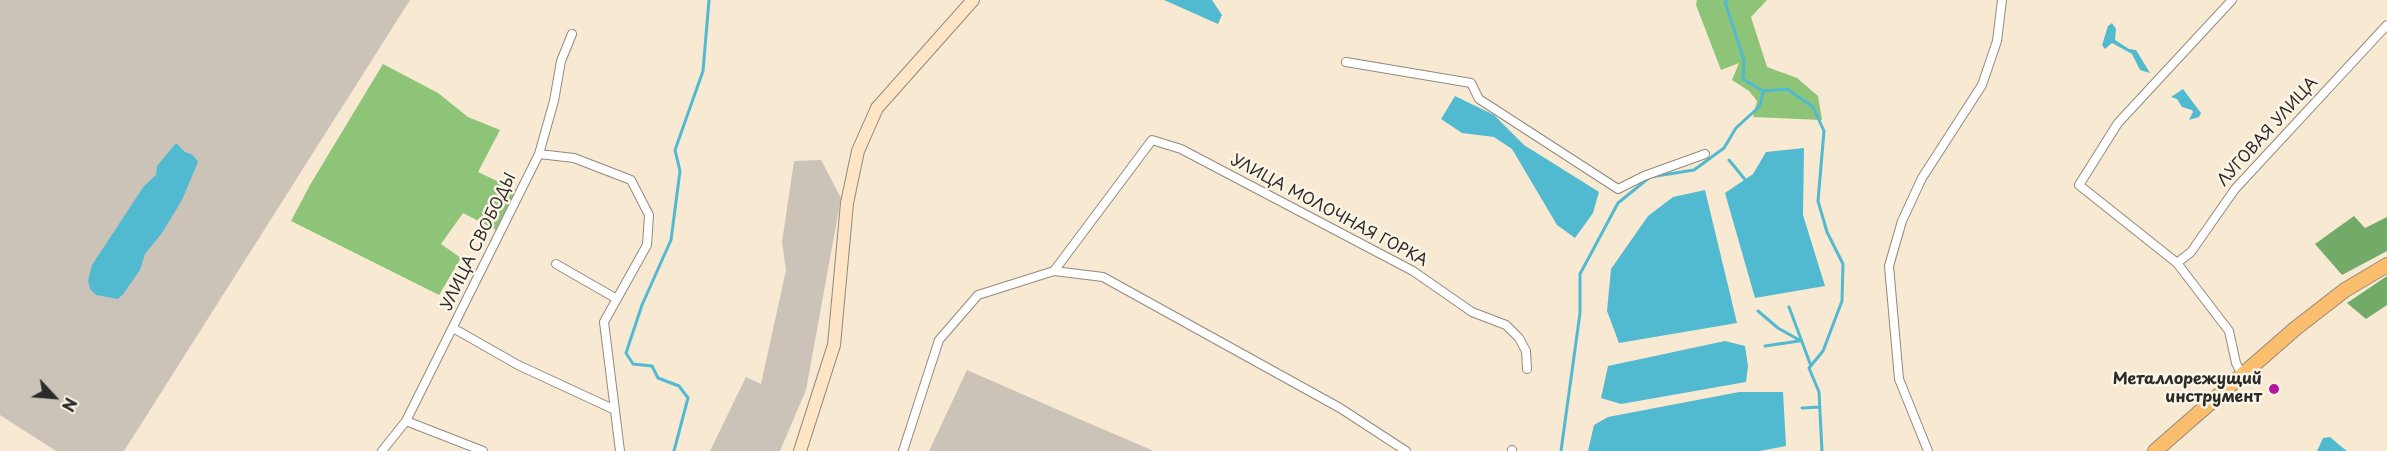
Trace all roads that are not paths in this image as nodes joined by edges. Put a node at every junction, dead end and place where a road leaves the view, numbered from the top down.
1 (973, 0) edge
2 (2002, 0) edge
3 (2232, 0) edge
4 (2387, 25) edge
5 (572, 34) dead end
6 (1346, 62) dead end
7 (1706, 153) dead end
8 (539, 154) junction
9 (2177, 263) junction
10 (556, 264) dead end
11 (2387, 265) edge
12 (1053, 271) junction
13 (617, 299) junction
14 (453, 328) junction
15 (1527, 369) dead end
16 (2242, 375) junction
17 (614, 409) junction
18 (406, 420) junction
19 (382, 451) edge
20 (483, 451) edge
21 (620, 451) edge
22 (800, 451) edge
23 (903, 451) edge
24 (1407, 451) edge
25 (1928, 451) edge
26 (2155, 451) edge

1 - 22 main road
2 - 25 street
3 - 9 street
4 - 9 street, ЛУГОВАЯ УЛИЦА
5 - 8 street, УЛИЦА СВОБОДЫ
6 - 7 street
8 - 13 street
8 - 14 street, УЛИЦА СВОБОДЫ
9 - 16 street
10 - 13 street
11 - 16 main road
12 - 15 street, УЛИЦА МОЛОЧНАЯ ГОРКА
12 - 23 street
12 - 24 street
13 - 17 street
14 - 17 street
14 - 18 street, УЛИЦА СВОБОДЫ
16 - 26 main road
17 - 21 street
18 - 19 street, УЛИЦА СВОБОДЫ
18 - 20 street

